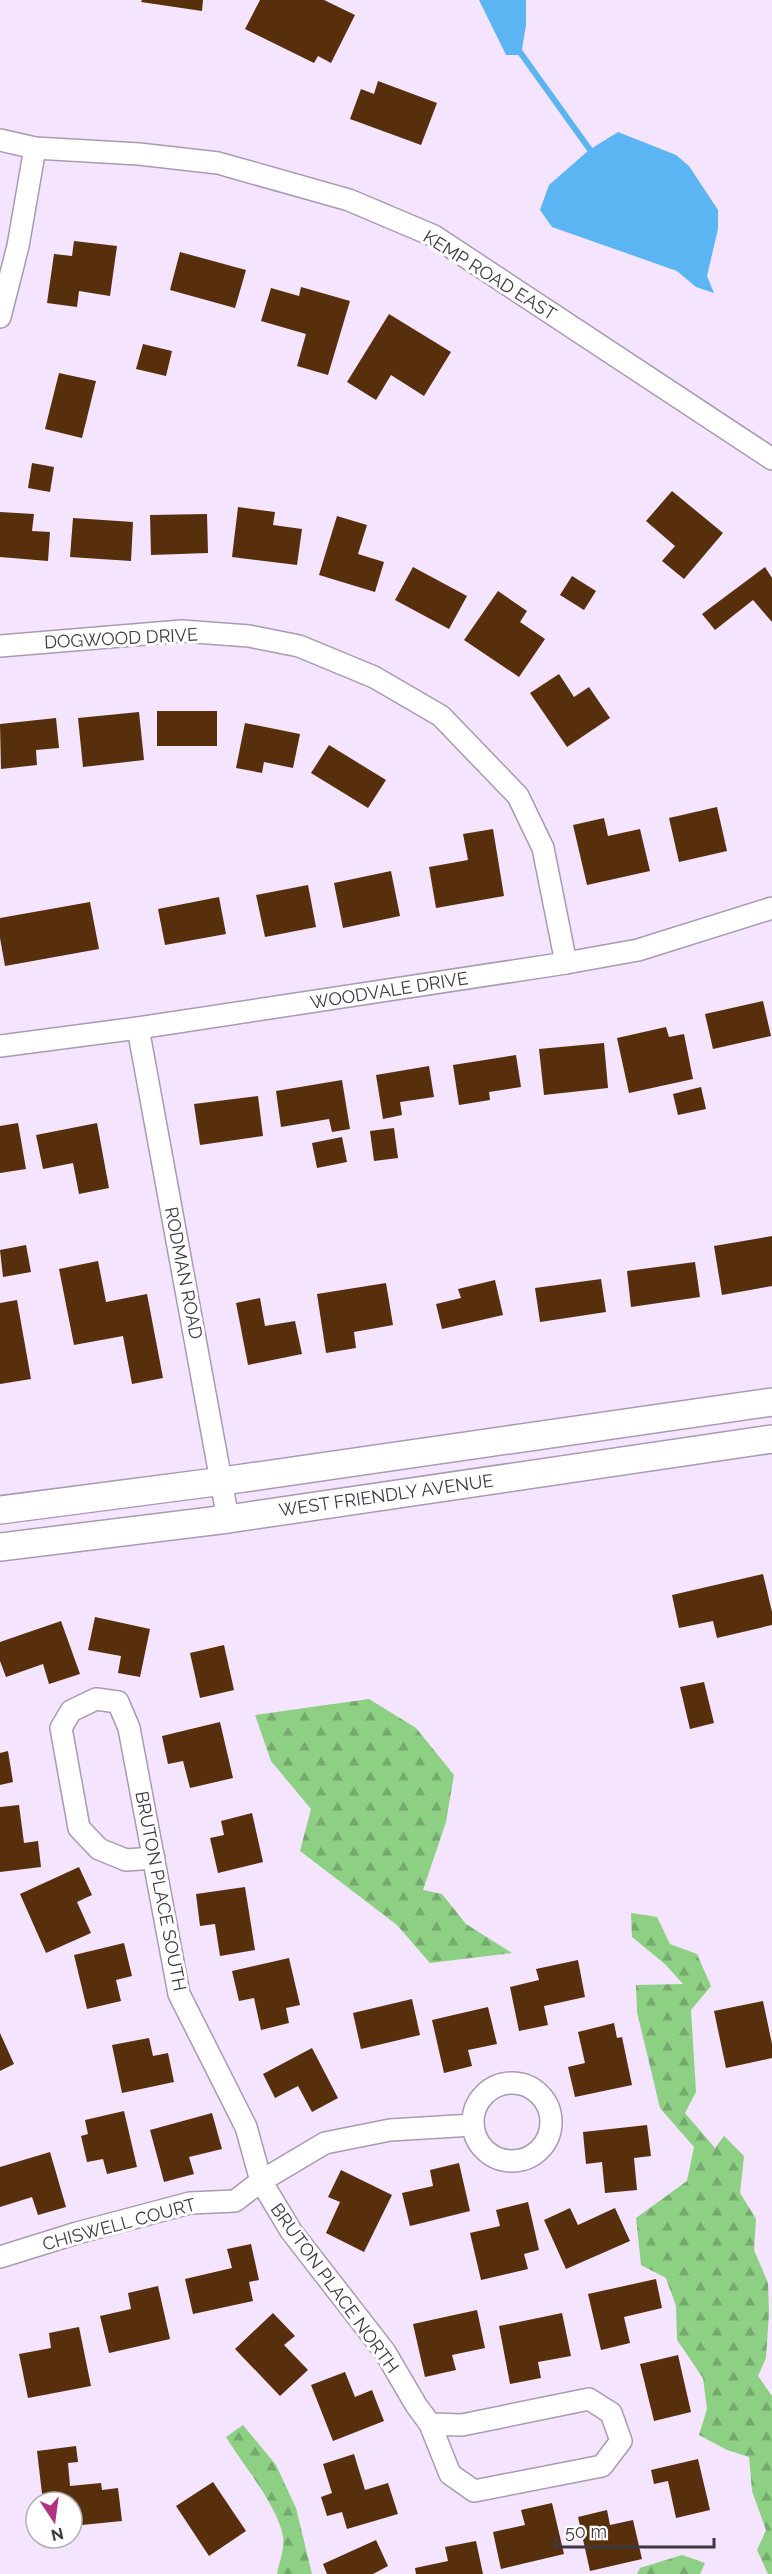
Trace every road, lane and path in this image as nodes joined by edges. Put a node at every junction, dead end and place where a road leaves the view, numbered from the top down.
1 (0, 140) edge
2 (34, 148) junction
3 (0, 317) edge
4 (772, 459) edge
5 (0, 646) edge
6 (772, 908) edge
7 (566, 963) junction
8 (138, 1028) junction
9 (0, 1046) edge
10 (772, 1402) edge
11 (772, 1439) edge
12 (223, 1481) junction
13 (0, 1510) edge
14 (228, 1519) junction
15 (0, 1547) edge
16 (154, 1858) junction
17 (473, 2125) dead end
18 (261, 2181) junction
19 (0, 2257) edge
20 (430, 2424) junction

1 - 2 street, KEMP ROAD EAST
2 - 3 street
2 - 4 street, KEMP ROAD EAST
5 - 7 street, DOGWOOD DRIVE
6 - 7 street, WOODVALE DRIVE
7 - 8 street, WOODVALE DRIVE
8 - 9 street, WOODVALE DRIVE
8 - 12 street, RODMAN ROAD
10 - 12 main road, WEST FRIENDLY AVENUE
11 - 14 main road, WEST FRIENDLY AVENUE
12 - 13 main road, WEST FRIENDLY AVENUE
12 - 14 street, RODMAN ROAD
14 - 15 main road, WEST FRIENDLY AVENUE
16 - 16 street, BRUTON PLACE SOUTH
16 - 18 street, BRUTON PLACE SOUTH
17 - 18 street, CHISWELL COURT
18 - 19 street, CHISWELL COURT
18 - 20 street, BRUTON PLACE NORTH
20 - 20 street, BRUTON PLACE NORTH

